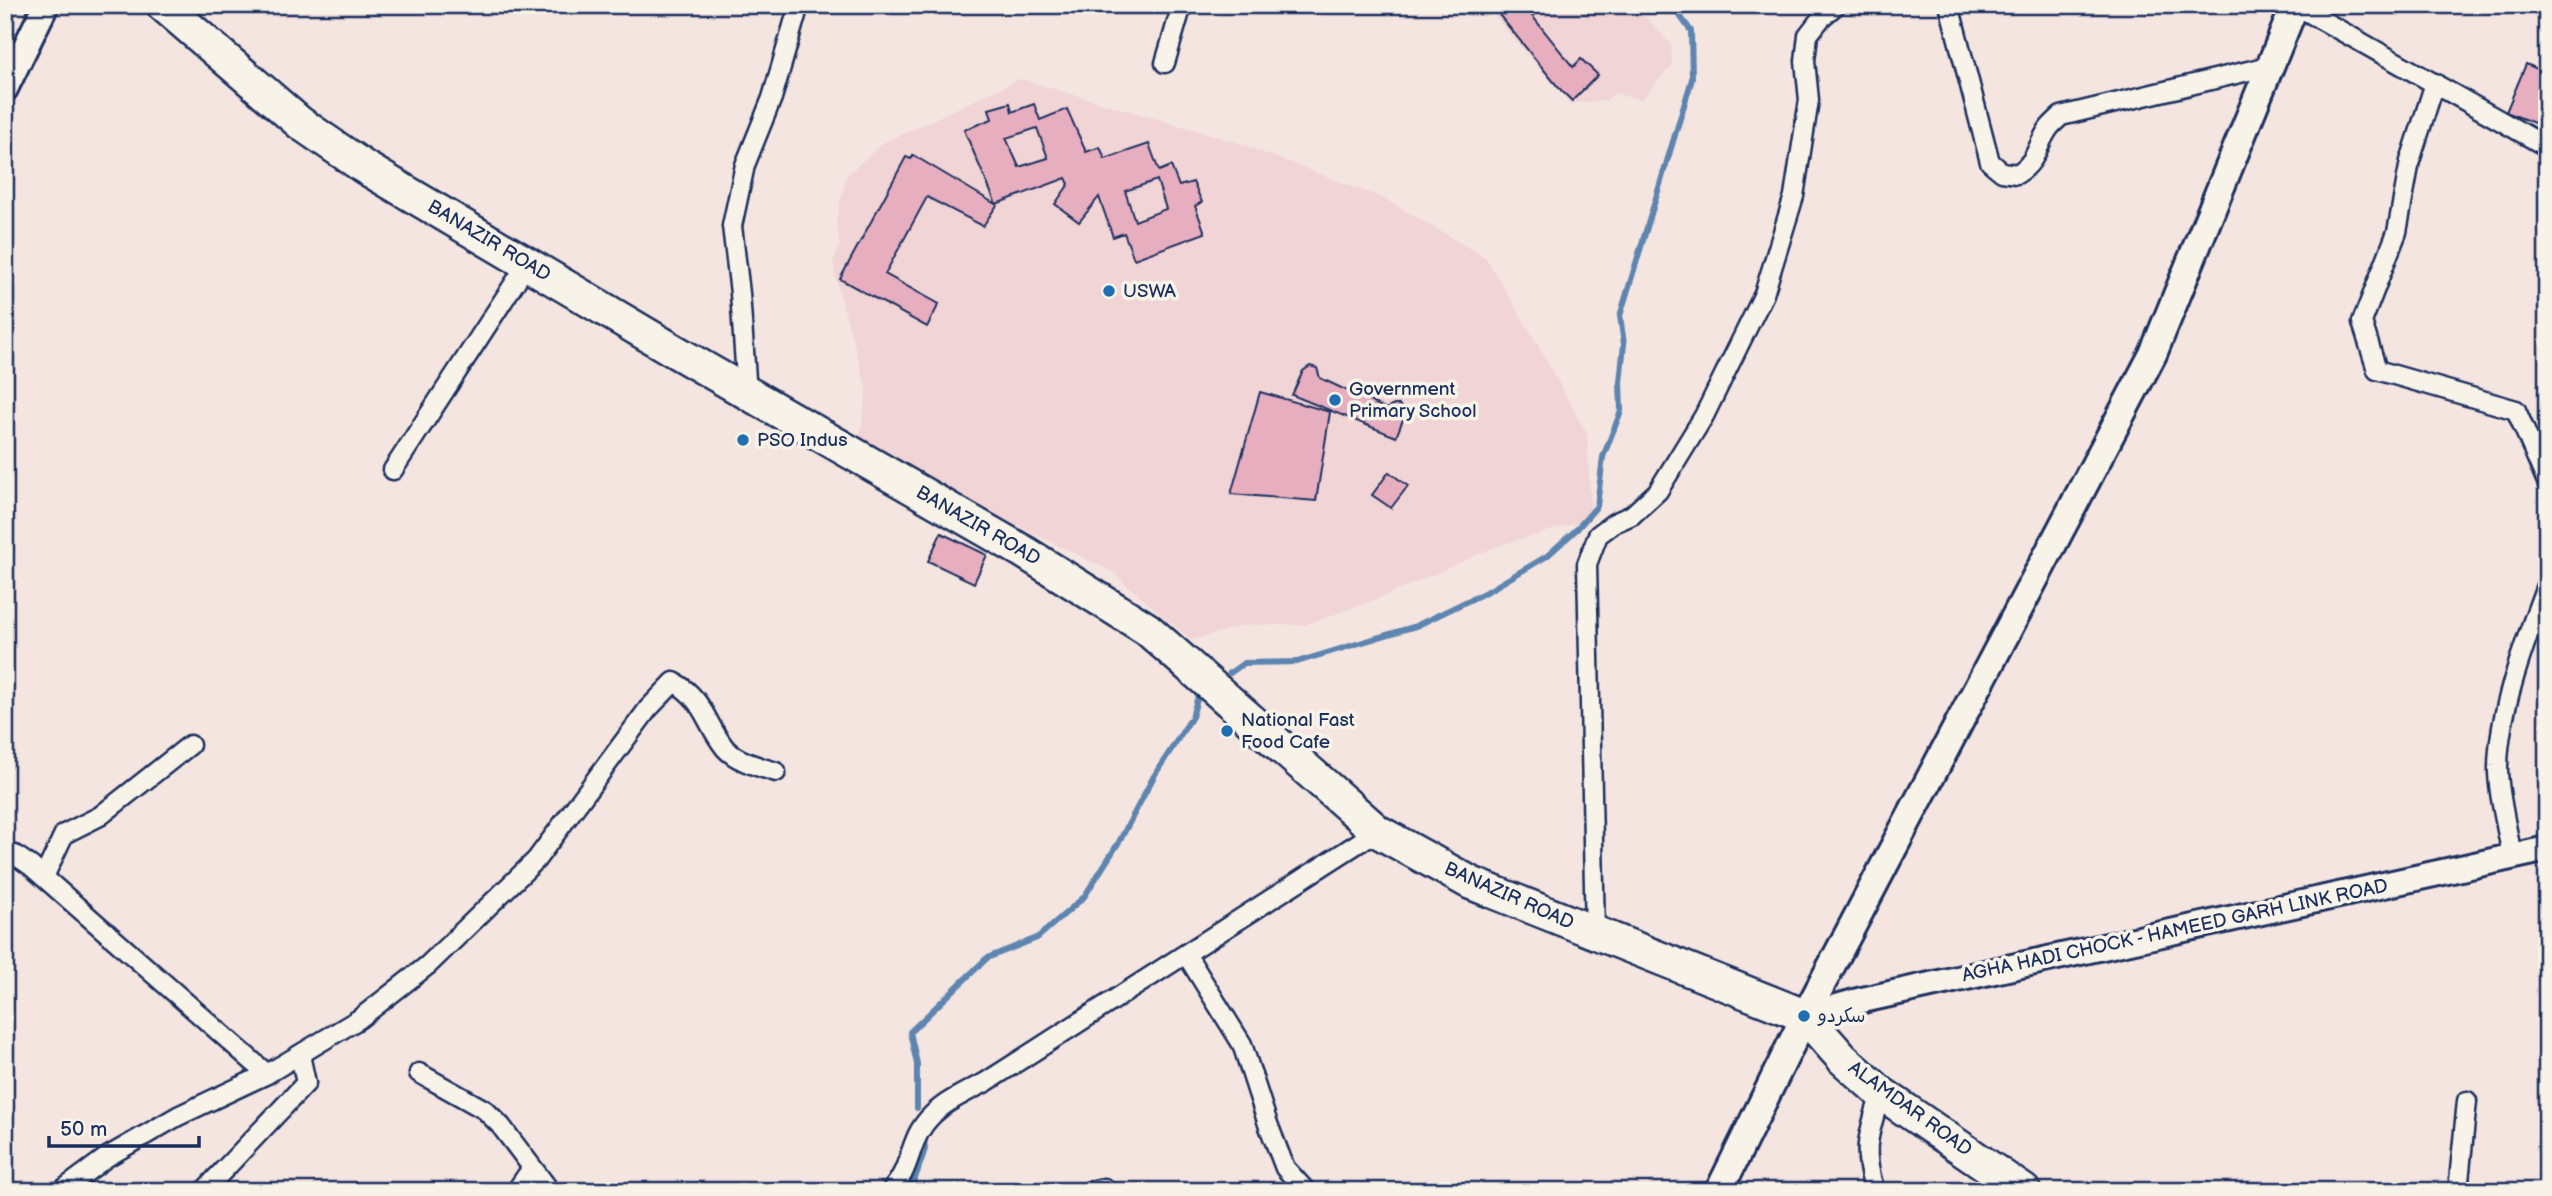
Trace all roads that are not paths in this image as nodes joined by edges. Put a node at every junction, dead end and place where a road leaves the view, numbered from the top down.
1 (47, 5) edge
2 (163, 5) edge
3 (799, 5) edge
4 (1182, 5) edge
5 (1836, 5) edge
6 (1949, 5) edge
7 (2295, 5) edge
8 (1165, 63) dead end
9 (2269, 66) junction
10 (2435, 83) junction
11 (5, 89) edge
12 (2547, 147) edge
13 (527, 264) junction
14 (747, 393) junction
15 (393, 470) dead end
16 (2547, 482) edge
17 (2547, 583) edge
18 (190, 745) dead end
19 (776, 772) dead end
20 (1377, 831) junction
21 (2547, 849) edge
22 (5, 853) edge
23 (2512, 857) junction
24 (44, 877) junction
25 (1595, 933) junction
26 (1186, 954) junction
27 (1805, 1016) junction
28 (300, 1055) junction
29 (419, 1073) dead end
30 (267, 1074) junction
31 (1881, 1093) junction
32 (2467, 1101) dead end
33 (532, 1168) junction
34 (61, 1191) edge
35 (204, 1191) edge
36 (516, 1191) edge
37 (550, 1191) edge
38 (891, 1191) edge
39 (1090, 1191) edge
40 (1108, 1191) edge
41 (1306, 1191) edge
42 (1719, 1191) edge
43 (1875, 1191) edge
44 (2024, 1191) edge
45 (2458, 1191) edge

1 - 11 main road
2 - 13 highway, BANAZIR ROAD
3 - 14 street
4 - 8 street
5 - 25 street
6 - 9 street
7 - 9 main road
7 - 10 street
9 - 27 main road
10 - 12 street
10 - 16 street
13 - 14 highway, BANAZIR ROAD
13 - 15 street
14 - 20 highway, BANAZIR ROAD
17 - 23 street
18 - 24 street
19 - 28 street
20 - 25 highway, BANAZIR ROAD
20 - 26 street
21 - 23 main road, AGHA HADI CHOCK - HAMEED GARH LINK ROAD
22 - 24 street
23 - 27 main road, AGHA HADI CHOCK - HAMEED GARH LINK ROAD
24 - 30 street
25 - 27 highway, BANAZIR ROAD
26 - 38 street
26 - 41 street
27 - 31 highway, ALAMDAR ROAD
27 - 42 main road
28 - 30 street
28 - 35 street
29 - 33 street
30 - 34 street
31 - 43 street
31 - 44 highway, ALAMDAR ROAD
32 - 45 street
33 - 36 street
33 - 37 street
39 - 40 street

